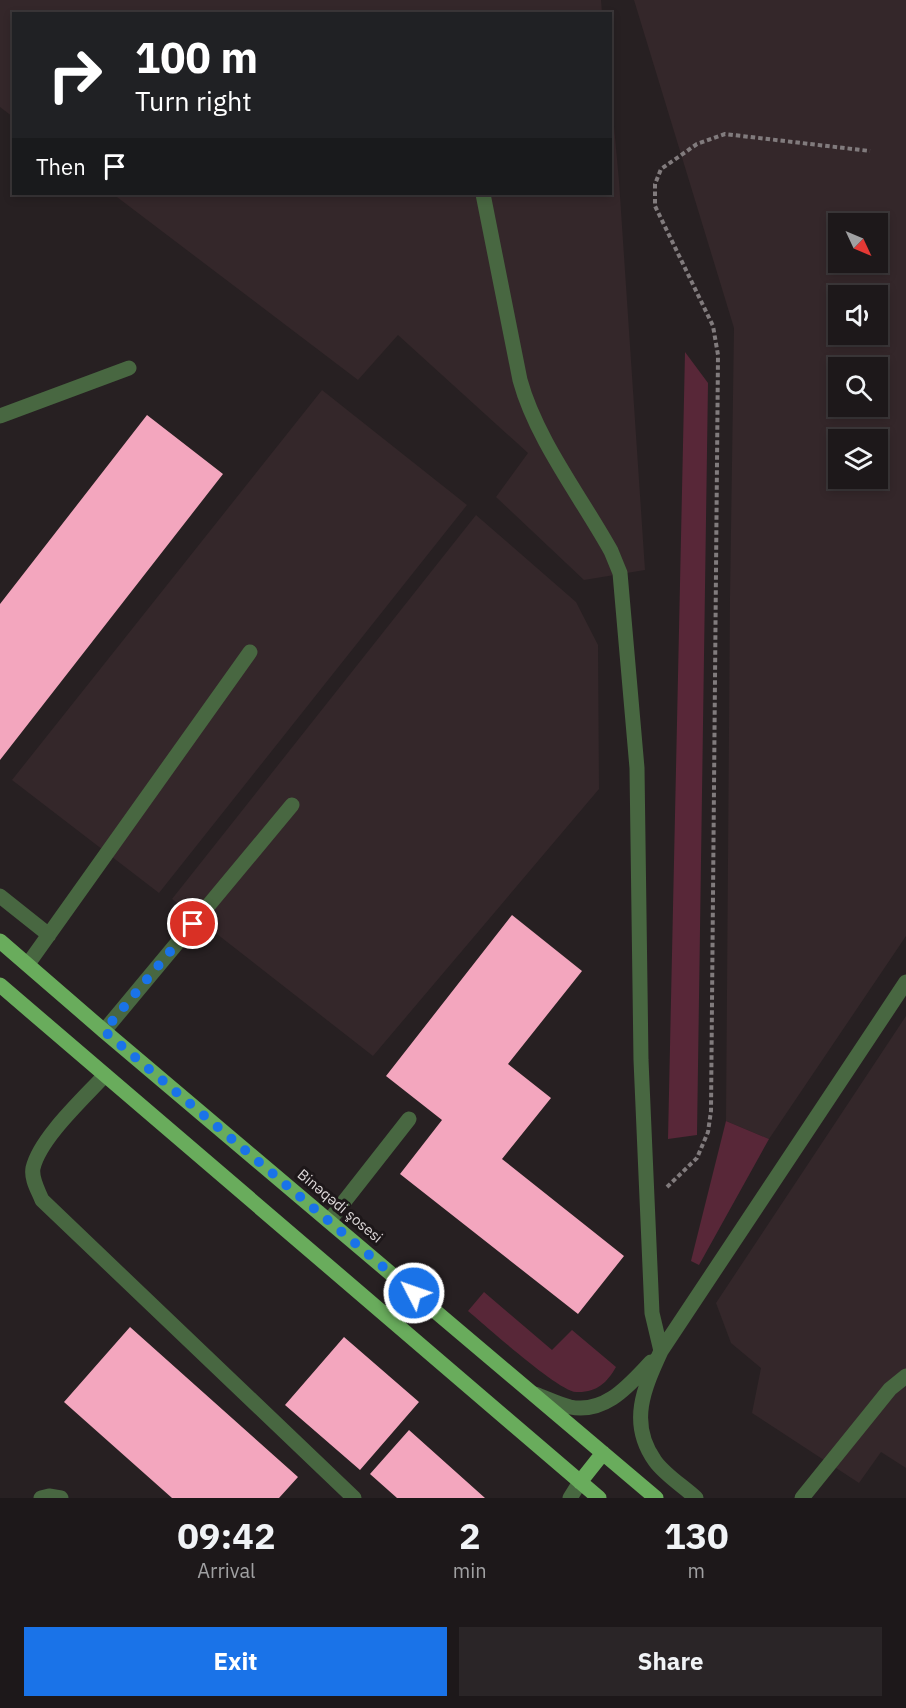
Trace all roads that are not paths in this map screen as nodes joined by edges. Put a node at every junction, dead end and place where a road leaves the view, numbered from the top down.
1 (483, 195) edge
2 (129, 368) dead end
3 (0, 416) edge
4 (250, 652) dead end
5 (292, 805) dead end
6 (0, 896) edge
7 (49, 935) junction
8 (0, 941) edge
9 (28, 964) junction
10 (906, 982) edge
11 (0, 985) edge
12 (104, 1031) junction
13 (105, 1075) junction
14 (409, 1119) dead end
15 (330, 1221) junction
16 (661, 1351) junction
17 (906, 1376) edge
18 (532, 1393) junction
19 (603, 1453) junction
20 (580, 1482) junction
21 (41, 1498) edge
22 (61, 1498) edge
23 (354, 1498) edge
24 (570, 1498) edge
25 (598, 1498) edge
26 (656, 1498) edge
27 (696, 1498) edge
28 (802, 1498) edge

1 - 16 street
2 - 3 street
4 - 7 street
5 - 12 street
6 - 7 street
7 - 9 street
8 - 9 main road, Binəqədi şosesi
9 - 12 main road, Binəqədi şosesi
10 - 16 street
11 - 13 main road
12 - 15 main road, Binəqədi şosesi
13 - 20 main road
13 - 23 street
14 - 15 street
15 - 18 main road, Binəqədi şosesi
16 - 18 street
16 - 27 street
17 - 28 street
18 - 19 main road, Binəqədi şosesi
19 - 20 main road
19 - 26 main road, Binəqədi şosesi
20 - 24 street
20 - 25 main road
21 - 22 street

